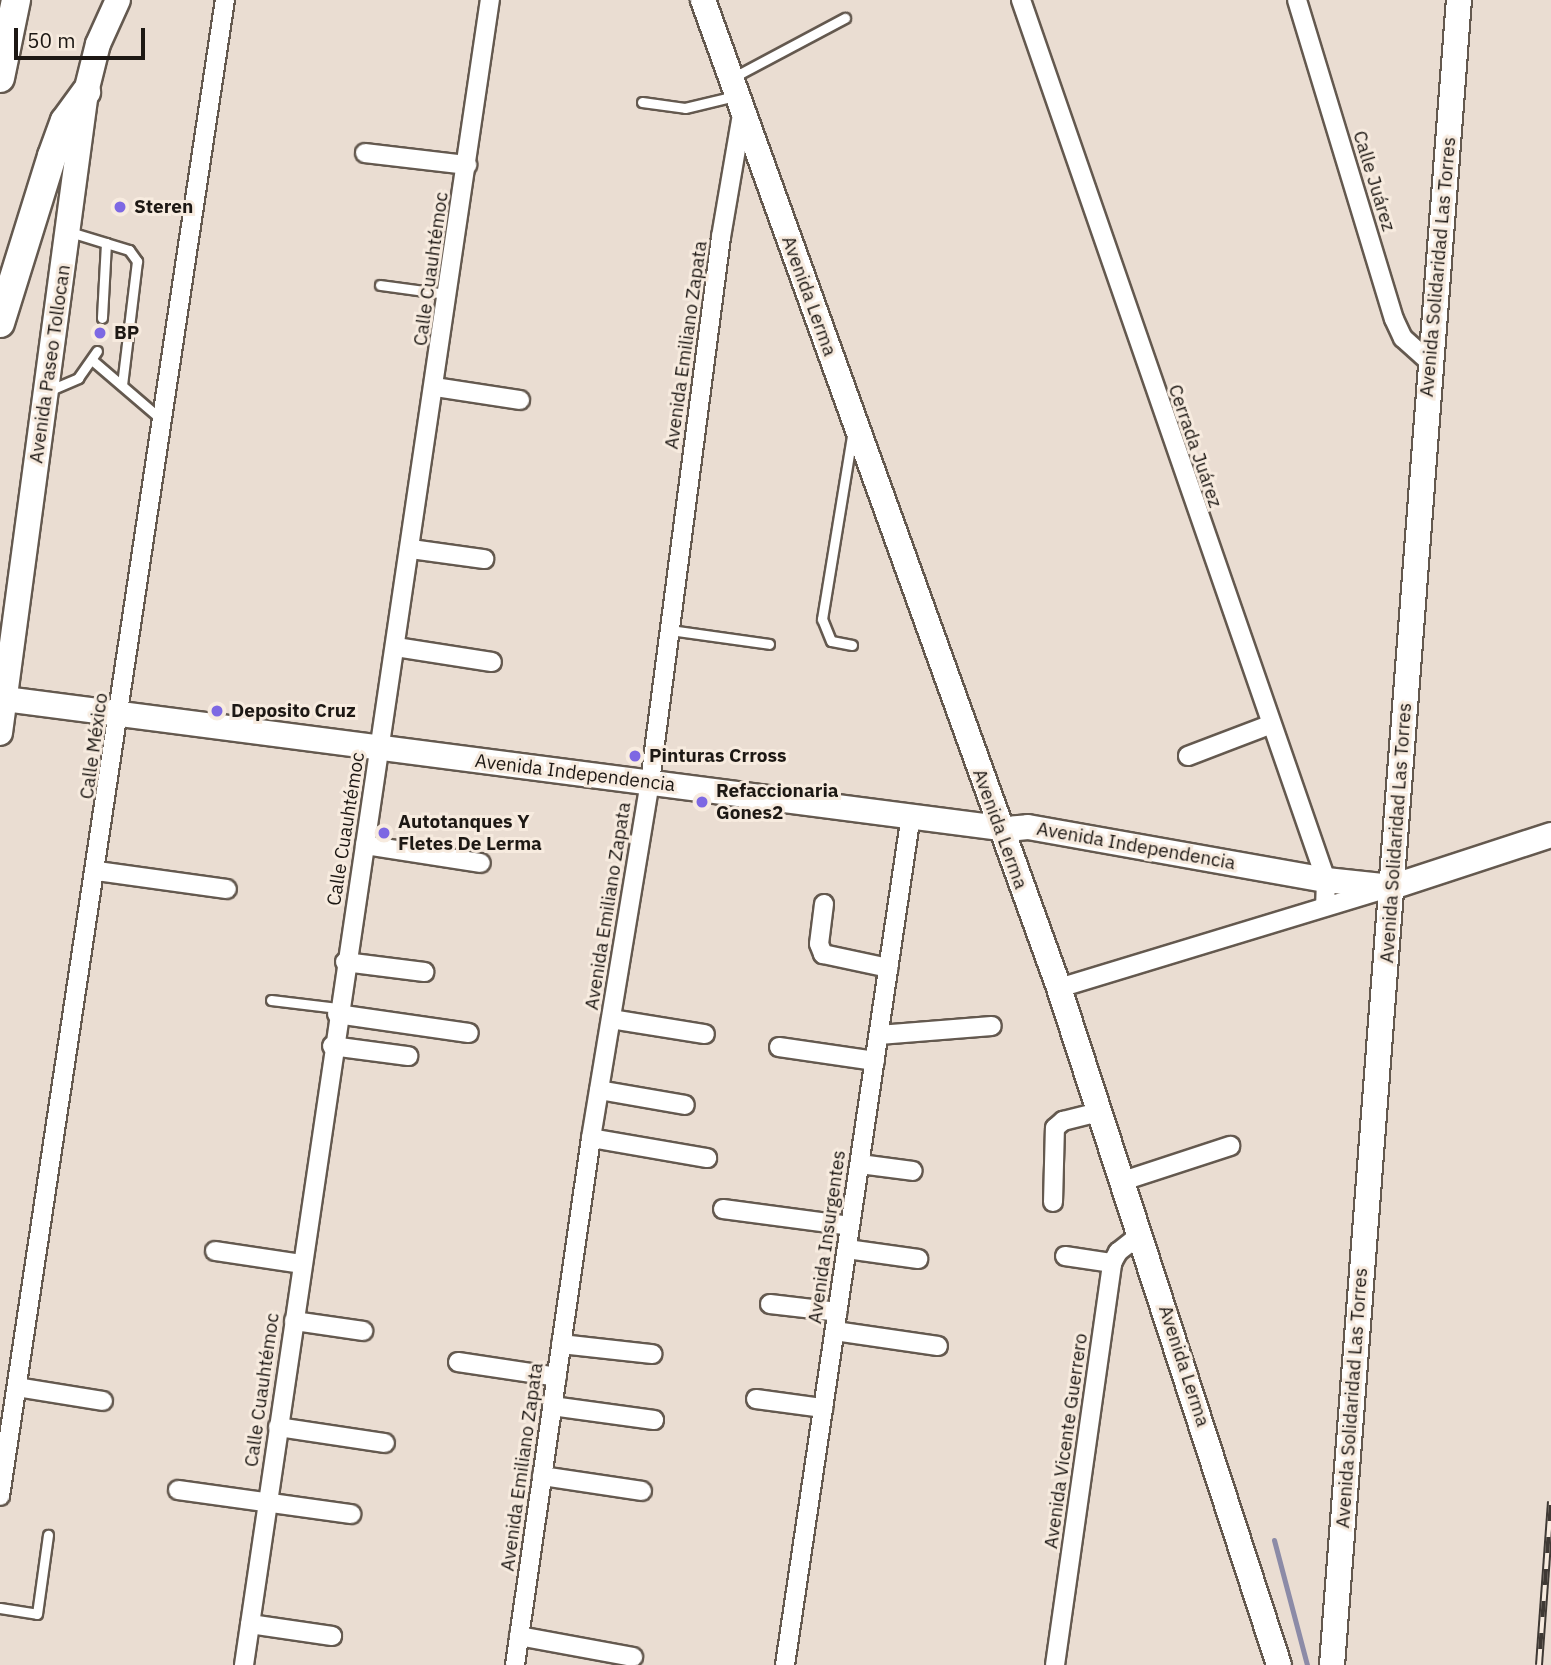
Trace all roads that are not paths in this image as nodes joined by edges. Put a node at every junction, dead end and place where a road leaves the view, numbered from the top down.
1 (16, 0) edge
2 (102, 0) edge
3 (117, 0) edge
4 (225, 0) edge
5 (490, 0) edge
6 (704, 0) edge
7 (1021, 0) edge
8 (1297, 0) edge
9 (1459, 0) edge
10 (845, 18) dead end
11 (98, 44) junction
12 (0, 78) edge
13 (86, 92) junction
14 (737, 95) junction
15 (642, 102) dead end
16 (366, 153) dead end
17 (467, 165) junction
18 (69, 232) junction
19 (106, 243) junction
20 (380, 285) dead end
21 (449, 294) junction
22 (102, 318) dead end
23 (0, 323) edge
24 (1430, 362) junction
25 (122, 385) junction
26 (435, 387) junction
27 (46, 391) junction
28 (520, 400) dead end
29 (163, 421) junction
30 (854, 423) junction
31 (411, 549) junction
32 (484, 559) dead end
33 (670, 630) junction
34 (769, 644) dead end
35 (852, 645) dead end
36 (396, 647) junction
37 (492, 662) dead end
38 (5, 699) junction
39 (120, 715) junction
40 (1269, 725) junction
41 (0, 733) edge
42 (381, 749) junction
43 (1188, 756) dead end
44 (650, 782) junction
45 (911, 815) junction
46 (1011, 828) junction
47 (1551, 835) edge
48 (365, 845) junction
49 (481, 863) dead end
50 (97, 871) junction
51 (1326, 880) junction
52 (1392, 887) junction
53 (227, 889) dead end
54 (824, 904) dead end
55 (1325, 905) junction
56 (345, 962) junction
57 (888, 968) junction
58 (424, 972) dead end
59 (1069, 985) junction
60 (271, 1000) dead end
61 (337, 1011) junction
62 (611, 1018) junction
63 (992, 1026) dead end
64 (469, 1033) dead end
65 (705, 1034) dead end
66 (879, 1035) junction
67 (332, 1046) junction
68 (779, 1047) dead end
69 (408, 1056) dead end
70 (875, 1061) junction
71 (599, 1090) junction
72 (685, 1105) dead end
73 (1100, 1112) junction
74 (592, 1138) junction
75 (1230, 1146) dead end
76 (707, 1158) dead end
77 (860, 1164) junction
78 (913, 1171) dead end
79 (1123, 1181) junction
80 (1053, 1202) dead end
81 (723, 1209) dead end
82 (850, 1226) junction
83 (1141, 1234) junction
84 (847, 1249) junction
85 (215, 1251) dead end
86 (1065, 1256) dead end
87 (918, 1259) dead end
88 (1112, 1263) junction
89 (302, 1264) junction
90 (770, 1304) dead end
91 (838, 1312) junction
92 (294, 1321) junction
93 (363, 1331) dead end
94 (835, 1331) junction
95 (562, 1344) junction
96 (938, 1346) dead end
97 (652, 1354) dead end
98 (458, 1362) dead end
99 (557, 1377) junction
100 (17, 1387) junction
101 (756, 1399) dead end
102 (103, 1401) dead end
103 (552, 1406) junction
104 (823, 1408) junction
105 (654, 1420) dead end
106 (278, 1427) junction
107 (385, 1443) dead end
108 (542, 1476) junction
109 (178, 1490) dead end
110 (642, 1491) dead end
111 (0, 1496) edge
112 (268, 1499) junction
113 (351, 1514) dead end
114 (48, 1535) dead end
115 (0, 1608) edge
116 (250, 1624) junction
117 (332, 1636) dead end
118 (519, 1636) junction
119 (633, 1657) dead end
120 (244, 1665) edge
121 (515, 1665) edge
122 (785, 1665) edge
123 (1055, 1665) edge
124 (1279, 1665) edge
125 (1332, 1665) edge

1 - 12 highway
2 - 11 main road
3 - 11 main road, Avenida Paseo Tollocan
4 - 29 street, Calle México
5 - 17 street, Calle Cuauhtémoc
6 - 14 main road, Avenida Lerma
7 - 40 street, Cerrada Juárez
8 - 24 street, Calle Juárez
9 - 24 main road, Avenida Solidaridad Las Torres
10 - 14 lane
11 - 13 main road, Avenida Paseo Tollocan
13 - 18 main road, Avenida Paseo Tollocan
13 - 23 highway
14 - 15 lane
14 - 30 main road, Avenida Lerma
14 - 33 street, Avenida Emiliano Zapata
16 - 17 street
17 - 21 street, Calle Cuauhtémoc
18 - 19 lane
18 - 27 main road, Avenida Paseo Tollocan
19 - 22 lane
19 - 25 lane
20 - 21 lane
21 - 26 street, Calle Cuauhtémoc
24 - 52 main road, Avenida Solidaridad Las Torres
25 - 27 lane
25 - 29 lane
26 - 28 street
26 - 31 street, Calle Cuauhtémoc
27 - 38 main road, Avenida Paseo Tollocan
29 - 39 street, Calle México
30 - 35 lane
30 - 46 main road, Avenida Lerma
31 - 32 street
31 - 36 street, Calle Cuauhtémoc
33 - 34 lane
33 - 44 street, Avenida Emiliano Zapata
36 - 37 street
36 - 42 street, Calle Cuauhtémoc
38 - 39 main road, Avenida Independencia
38 - 41 main road, Avenida Paseo Tollocan
39 - 42 main road, Avenida Independencia
39 - 50 street, Calle México
40 - 43 street
40 - 51 street, Cerrada Juárez
42 - 44 main road, Avenida Independencia
42 - 48 street, Calle Cuauhtémoc
44 - 45 main road, Avenida Independencia
44 - 62 street, Avenida Emiliano Zapata
45 - 46 main road, Avenida Independencia
45 - 57 street, Avenida Insurgentes
46 - 51 main road, Avenida Independencia
46 - 59 main road, Avenida Lerma
47 - 52 main road, Avenida Independencia
48 - 49 street
48 - 56 street, Calle Cuauhtémoc
50 - 53 street
50 - 100 street, Calle México
51 - 52 main road, Avenida Independencia
51 - 55 street, Cerrada Juárez
52 - 55 street, Avenida Independencia
52 - 125 main road, Avenida Solidaridad Las Torres
54 - 57 street
55 - 59 street, Avenida Independencia
56 - 58 street
56 - 61 street, Calle Cuauhtémoc
57 - 66 street, Avenida Insurgentes
59 - 73 main road, Avenida Lerma
60 - 61 lane
61 - 64 street
61 - 67 street, Calle Cuauhtémoc
62 - 65 street
62 - 71 street, Avenida Emiliano Zapata
63 - 66 street
66 - 70 street, Avenida Insurgentes
67 - 69 street
67 - 89 street, Calle Cuauhtémoc
68 - 70 street
70 - 77 street, Avenida Insurgentes
71 - 72 street
71 - 74 street, Avenida Emiliano Zapata
73 - 79 main road, Avenida Lerma
73 - 80 street
74 - 76 street
74 - 95 street, Avenida Emiliano Zapata
75 - 79 street
77 - 78 street
77 - 82 street, Avenida Insurgentes
79 - 83 main road, Avenida Lerma
81 - 82 street
82 - 84 street, Avenida Insurgentes
83 - 88 street
83 - 124 main road, Avenida Lerma
84 - 87 street
84 - 91 street, Avenida Insurgentes
85 - 89 street
86 - 88 street
88 - 123 street, Avenida Vicente Guerrero
89 - 92 street, Calle Cuauhtémoc
90 - 91 street
91 - 94 street, Avenida Insurgentes
92 - 93 street
92 - 106 street, Calle Cuauhtémoc
94 - 96 street
94 - 104 street, Avenida Insurgentes
95 - 97 street
95 - 99 street, Avenida Emiliano Zapata
98 - 99 street
99 - 103 street, Avenida Emiliano Zapata
100 - 102 street
100 - 111 street, Calle México
101 - 104 street
103 - 105 street
103 - 108 street, Avenida Emiliano Zapata
104 - 122 street, Avenida Insurgentes
106 - 107 street
106 - 112 street, Calle Cuauhtémoc
108 - 110 street
108 - 118 street, Avenida Emiliano Zapata
109 - 112 street
112 - 113 street
112 - 116 street, Calle Cuauhtémoc
114 - 115 lane
116 - 117 street
116 - 120 street, Calle Cuauhtémoc
118 - 119 street
118 - 121 street, Avenida Emiliano Zapata

